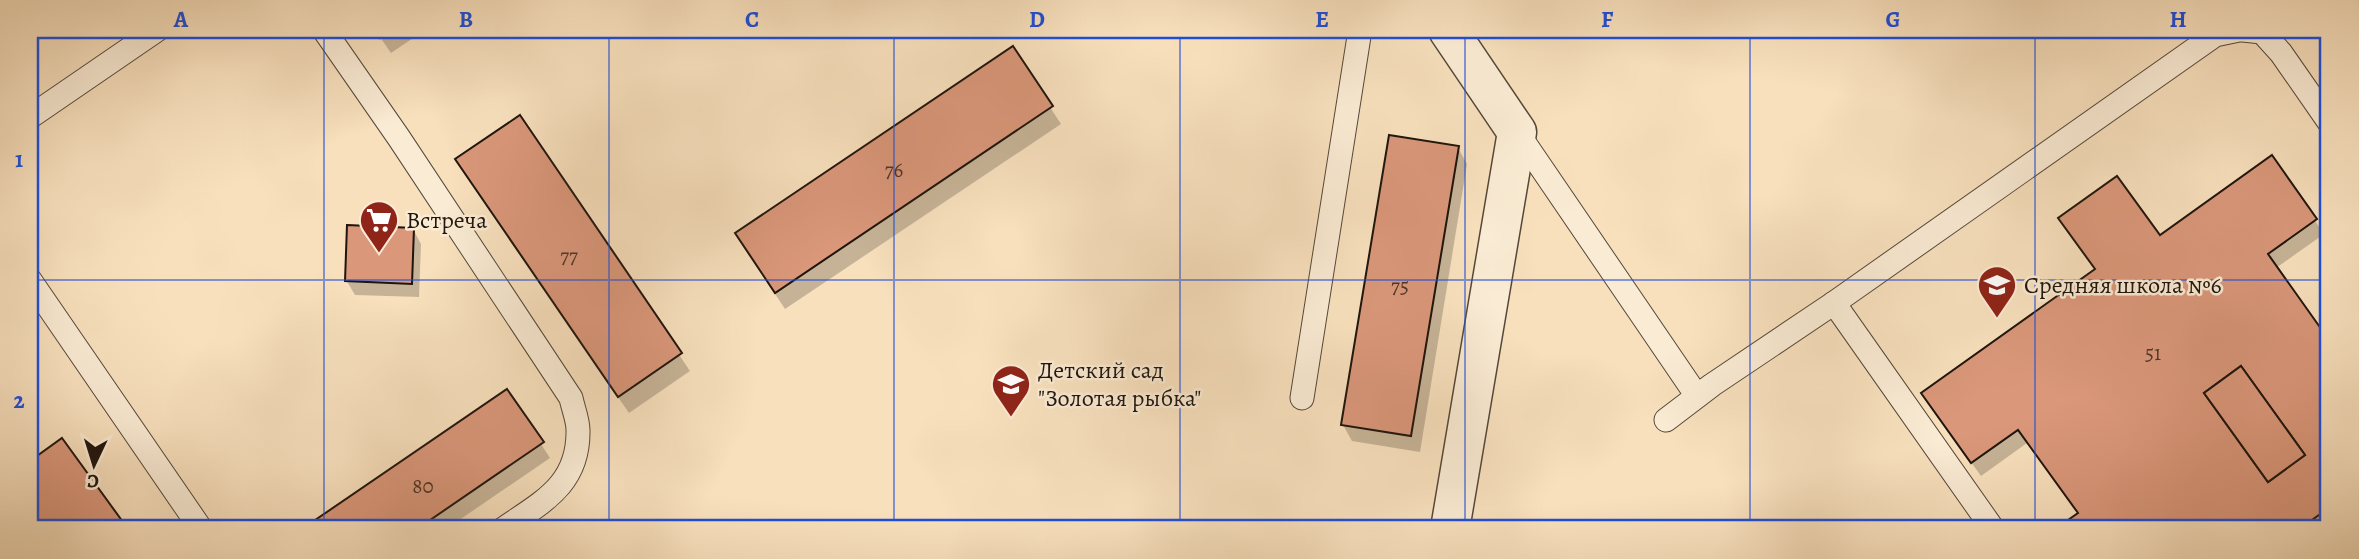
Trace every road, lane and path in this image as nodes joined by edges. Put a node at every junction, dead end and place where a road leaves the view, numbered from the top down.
1 (157, 30) edge
2 (324, 30) edge
3 (1360, 30) edge
4 (1448, 30) edge
5 (2241, 30) edge
6 (30, 117) edge
7 (2329, 121) edge
8 (1517, 132) junction
9 (30, 280) edge
10 (1833, 303) junction
11 (1697, 396) junction
12 (1302, 398) dead end
13 (1666, 420) dead end
14 (201, 529) edge
15 (503, 529) edge
16 (1450, 529) edge
17 (1993, 529) edge

1 - 6 lane
2 - 15 lane
3 - 12 lane
4 - 8 street
5 - 7 lane
5 - 10 lane
8 - 11 lane
8 - 16 street
9 - 14 lane
10 - 11 lane
10 - 17 lane
11 - 13 lane

